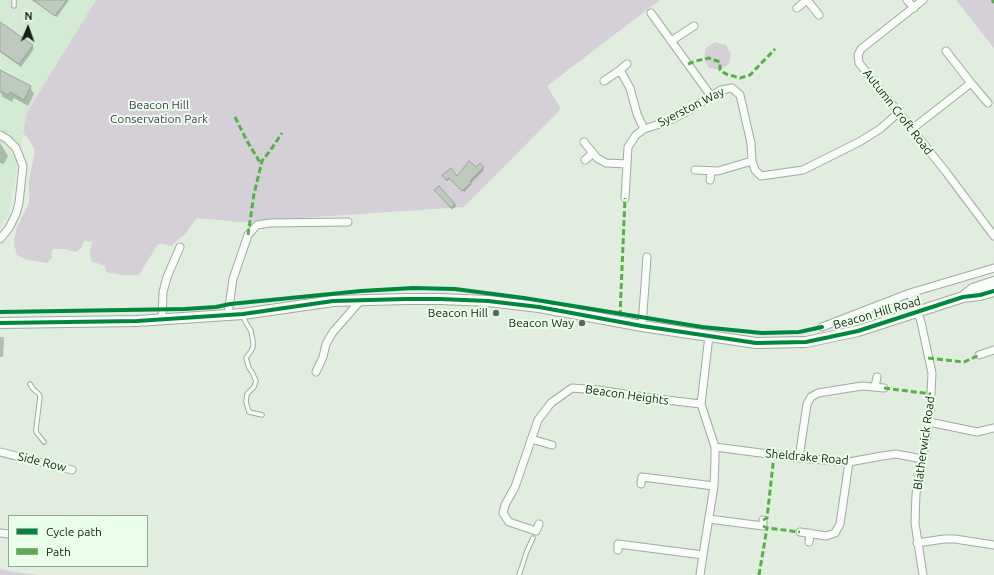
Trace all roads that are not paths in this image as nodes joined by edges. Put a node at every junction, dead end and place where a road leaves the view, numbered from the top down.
1 (14, 0) edge
2 (807, 0) edge
3 (907, 0) edge
4 (923, 0) edge
5 (14, 6) dead end
6 (797, 8) dead end
7 (914, 8) junction
8 (651, 14) dead end
9 (819, 15) dead end
10 (694, 26) dead end
11 (671, 41) junction
12 (946, 51) dead end
13 (628, 64) dead end
14 (620, 70) junction
15 (604, 81) dead end
16 (971, 83) junction
17 (711, 96) junction
18 (988, 103) dead end
19 (898, 112) junction
20 (644, 129) junction
21 (912, 129) junction
22 (0, 135) edge
23 (584, 142) dead end
24 (593, 153) junction
25 (585, 160) dead end
26 (752, 161) junction
27 (627, 164) junction
28 (696, 170) dead end
29 (711, 171) junction
30 (710, 180) dead end
31 (626, 198) dead end
32 (348, 222) dead end
33 (994, 236) edge
34 (0, 239) edge
35 (180, 247) dead end
36 (647, 257) dead end
37 (994, 268) edge
38 (994, 282) edge
39 (994, 291) edge
40 (910, 293) junction
41 (963, 297) junction
42 (360, 300) junction
43 (918, 312) junction
44 (228, 314) junction
45 (243, 314) junction
46 (162, 319) junction
47 (0, 323) edge
48 (642, 326) junction
49 (822, 327) dead end
50 (709, 336) junction
51 (994, 350) edge
52 (979, 355) dead end
53 (316, 372) dead end
54 (877, 377) dead end
55 (30, 384) dead end
56 (875, 387) junction
57 (884, 388) dead end
58 (701, 404) junction
59 (262, 415) dead end
60 (929, 422) junction
61 (994, 428) edge
62 (531, 439) junction
63 (44, 442) dead end
64 (552, 445) dead end
65 (715, 447) junction
66 (0, 452) edge
67 (12, 455) junction
68 (799, 458) junction
69 (922, 459) junction
70 (849, 462) junction
71 (10, 463) dead end
72 (72, 470) dead end
73 (642, 477) dead end
74 (714, 486) junction
75 (709, 519) junction
76 (539, 524) dead end
77 (763, 526) dead end
78 (800, 532) dead end
79 (810, 533) junction
80 (535, 535) junction
81 (809, 542) dead end
82 (918, 543) junction
83 (618, 544) dead end
84 (994, 545) edge
85 (703, 555) junction
86 (519, 575) edge
87 (700, 575) edge
88 (923, 575) edge

1 - 5 lane
2 - 6 street
2 - 9 street
3 - 7 street
4 - 7 street, Autumn Croft Road
7 - 19 street, Autumn Croft Road
8 - 11 street
10 - 11 street
11 - 17 street
12 - 16 street
13 - 14 street
14 - 15 street
14 - 20 street
16 - 18 street
16 - 21 street
17 - 20 street, Syerston Way
17 - 26 street, Syerston Way
19 - 21 street, Autumn Croft Road
19 - 26 street
20 - 27 street, Syerston Way
21 - 33 street, Autumn Croft Road
22 - 34 street
23 - 24 street
24 - 25 street
24 - 27 street
26 - 29 street
27 - 31 street, Syerston Way
28 - 29 street
29 - 30 street
32 - 44 street
35 - 46 street
36 - 48 street
37 - 40 street, Beacon Hill Road
38 - 41 street, Beacon Hill Road
39 - 41 street, Beacon Hill Road
40 - 43 street, Beacon Hill Road
40 - 49 street, Beacon Hill Road
41 - 43 street, Beacon Hill Road
42 - 45 street, Beacon Hill Road
42 - 48 street, Beacon Hill Road
42 - 53 street
43 - 50 street, Beacon Hill Road
43 - 60 street, Blatherwick Road
44 - 45 street, Beacon Hill Road
44 - 46 street, Beacon Hill Road
45 - 59 lane
46 - 47 street, Beacon Hill Road
48 - 50 street, Beacon Hill Road
50 - 58 street
51 - 52 street
54 - 56 street
55 - 63 lane
56 - 57 street
56 - 68 street
58 - 62 street, Beacon Heights
58 - 65 street
60 - 61 street
60 - 69 street, Blatherwick Road
62 - 64 street
62 - 80 street, Beacon Heights
65 - 68 street, Sheldrake Road
65 - 74 street
66 - 67 street, Side Row
67 - 71 street, Side Row
67 - 72 street, Side Row
68 - 70 street, Sheldrake Road
69 - 70 street, Sheldrake Road
69 - 82 street, Blatherwick Road
70 - 79 street
73 - 74 street
74 - 75 street
75 - 77 street
75 - 85 street
76 - 80 street
78 - 79 street
79 - 81 street
80 - 86 lane
82 - 84 street
82 - 88 street, Blatherwick Road
83 - 85 street
85 - 87 street

